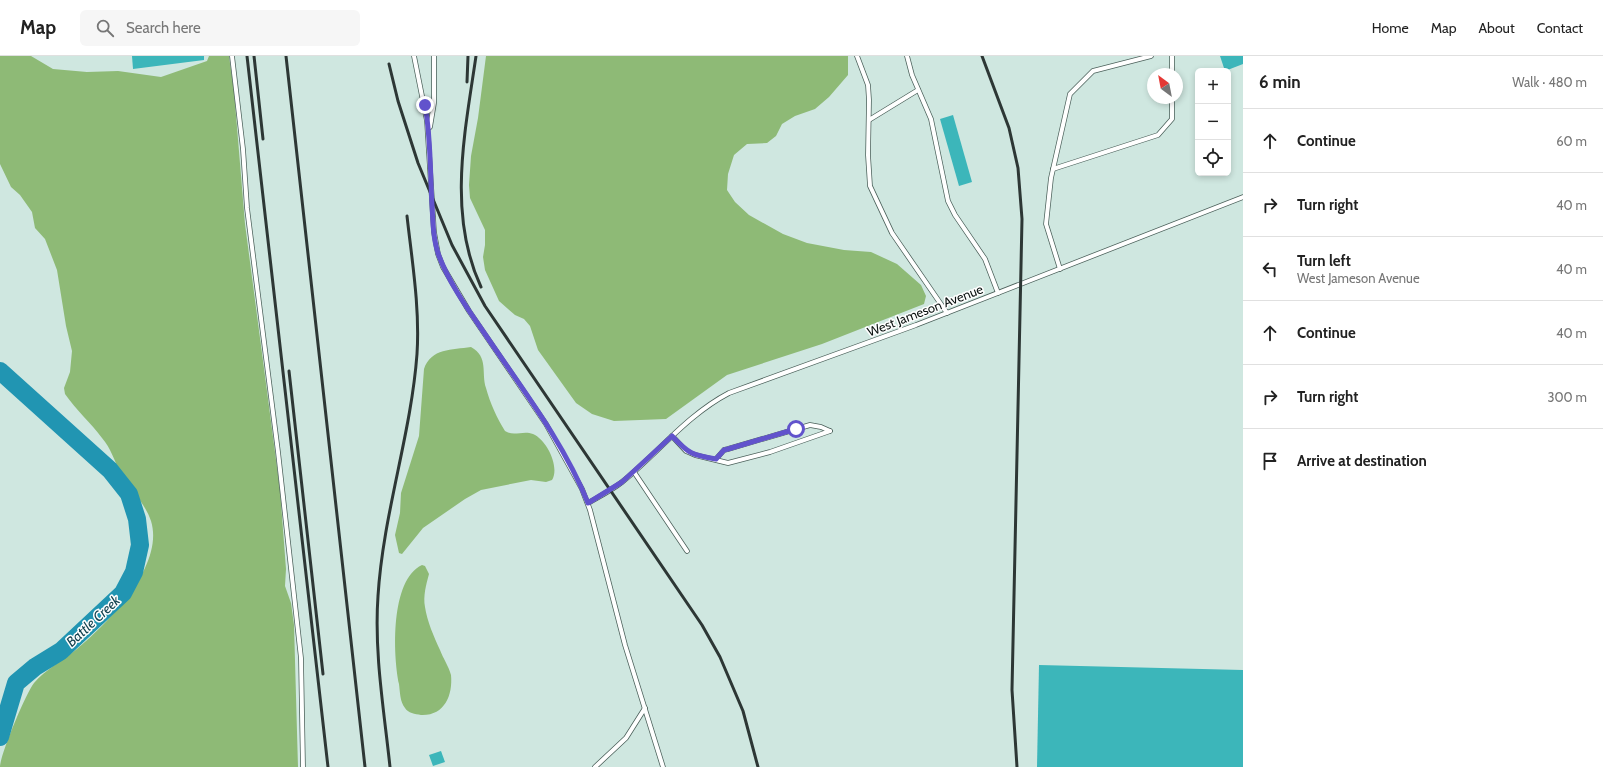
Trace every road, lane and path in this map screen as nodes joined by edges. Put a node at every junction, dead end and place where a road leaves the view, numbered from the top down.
1 (232, 56) edge
2 (414, 56) edge
3 (434, 56) edge
4 (857, 56) edge
5 (907, 56) edge
6 (1151, 56) edge
7 (1172, 56) edge
8 (1172, 68) edge
9 (918, 90) junction
10 (1172, 104) edge
11 (869, 120) junction
12 (429, 133) junction
13 (1053, 169) junction
14 (1243, 197) edge
15 (1060, 269) junction
16 (998, 293) junction
17 (947, 313) junction
18 (672, 436) junction
19 (716, 459) junction
20 (634, 472) junction
21 (588, 503) junction
22 (686, 551) dead end
23 (645, 708) junction
24 (303, 767) edge
25 (595, 767) edge
26 (663, 767) edge

1 - 24 lane
2 - 12 lane
3 - 12 lane
4 - 11 lane
5 - 9 lane
6 - 13 lane
7 - 8 lane
9 - 11 lane
9 - 16 lane
10 - 13 lane
11 - 17 lane
12 - 21 lane
13 - 15 lane
14 - 15 lane, West Jameson Avenue
15 - 16 lane, West Jameson Avenue
16 - 17 lane, West Jameson Avenue
17 - 18 lane, West Jameson Avenue
18 - 19 lane
18 - 20 lane, West Jameson Avenue
19 - 19 lane
20 - 21 lane, West Jameson Avenue
20 - 22 lane
21 - 23 lane
23 - 25 lane
23 - 26 lane

